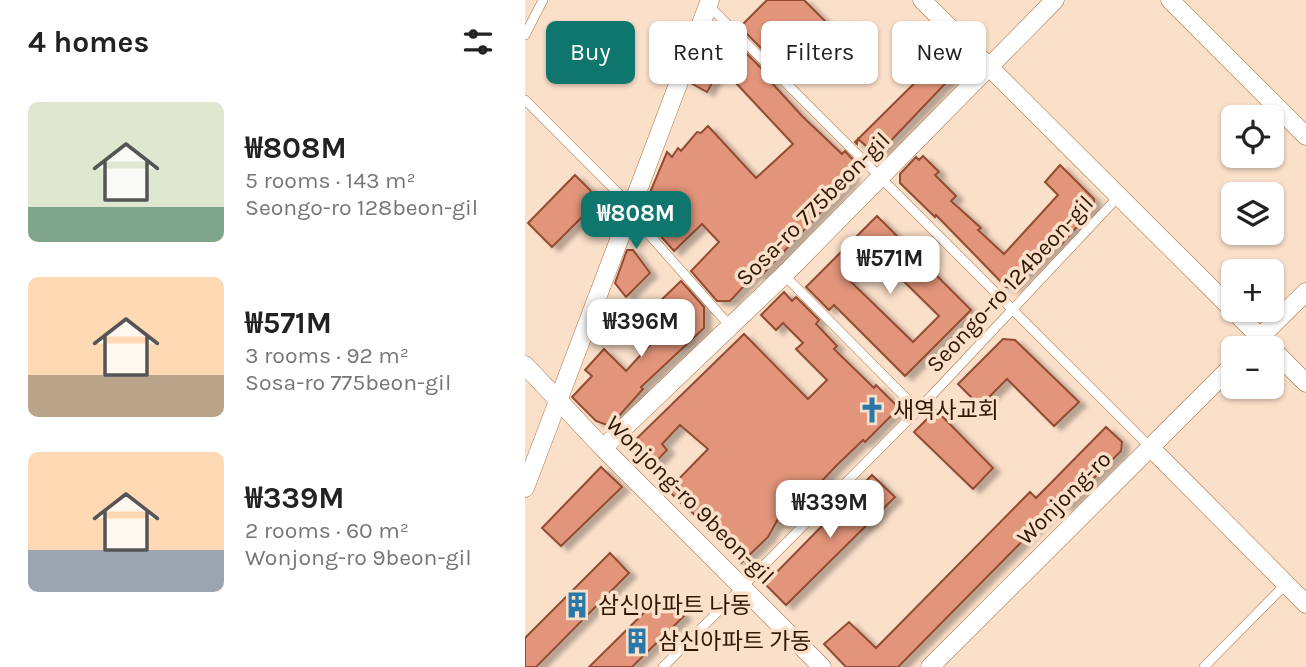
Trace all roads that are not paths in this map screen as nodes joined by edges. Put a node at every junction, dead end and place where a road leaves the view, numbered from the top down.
1 (543, 0) edge
2 (922, 0) edge
3 (1055, 0) edge
4 (1170, 0) edge
5 (709, 3) edge
6 (525, 35) edge
7 (988, 67) junction
8 (525, 100) edge
9 (1306, 136) edge
10 (880, 177) junction
11 (1119, 196) junction
12 (631, 210) junction
13 (784, 275) junction
14 (1306, 292) edge
15 (1013, 309) junction
16 (730, 326) junction
17 (1253, 336) edge
18 (1271, 336) edge
19 (1284, 364) edge
20 (525, 365) edge
21 (1221, 377) edge
22 (1306, 383) edge
23 (559, 399) junction
24 (918, 410) junction
25 (1150, 447) junction
26 (603, 448) junction
27 (525, 488) edge
28 (1286, 584) junction
29 (743, 587) junction
30 (1306, 604) edge
31 (663, 667) edge
32 (822, 667) edge
33 (930, 667) edge
34 (1204, 667) edge

1 - 6 lane
2 - 7 street
3 - 7 street, Sosa-ro 775beon-gil
4 - 9 street
5 - 10 lane
5 - 12 street
7 - 10 street, Sosa-ro 775beon-gil
7 - 11 street
8 - 12 lane
10 - 13 street, Sosa-ro 775beon-gil
10 - 15 lane
11 - 15 lane, Seongo-ro 124beon-gil
11 - 17 street
12 - 16 lane
12 - 23 street
13 - 16 street, Sosa-ro 775beon-gil
13 - 24 lane
14 - 18 street
15 - 24 lane, Seongo-ro 124beon-gil
15 - 25 lane
16 - 26 street, Sosa-ro 775beon-gil
19 - 22 street
20 - 23 street, Wonjong-ro 9beon-gil
21 - 25 street, Wonjong-ro
23 - 26 street, Wonjong-ro 9beon-gil
23 - 27 street
24 - 29 lane, Seongo-ro 124beon-gil
25 - 28 street
25 - 33 street, Wonjong-ro
26 - 29 street, Wonjong-ro 9beon-gil
28 - 30 street
28 - 34 lane
29 - 31 lane, Seongo-ro 124beon-gil
29 - 32 street, Wonjong-ro 9beon-gil

